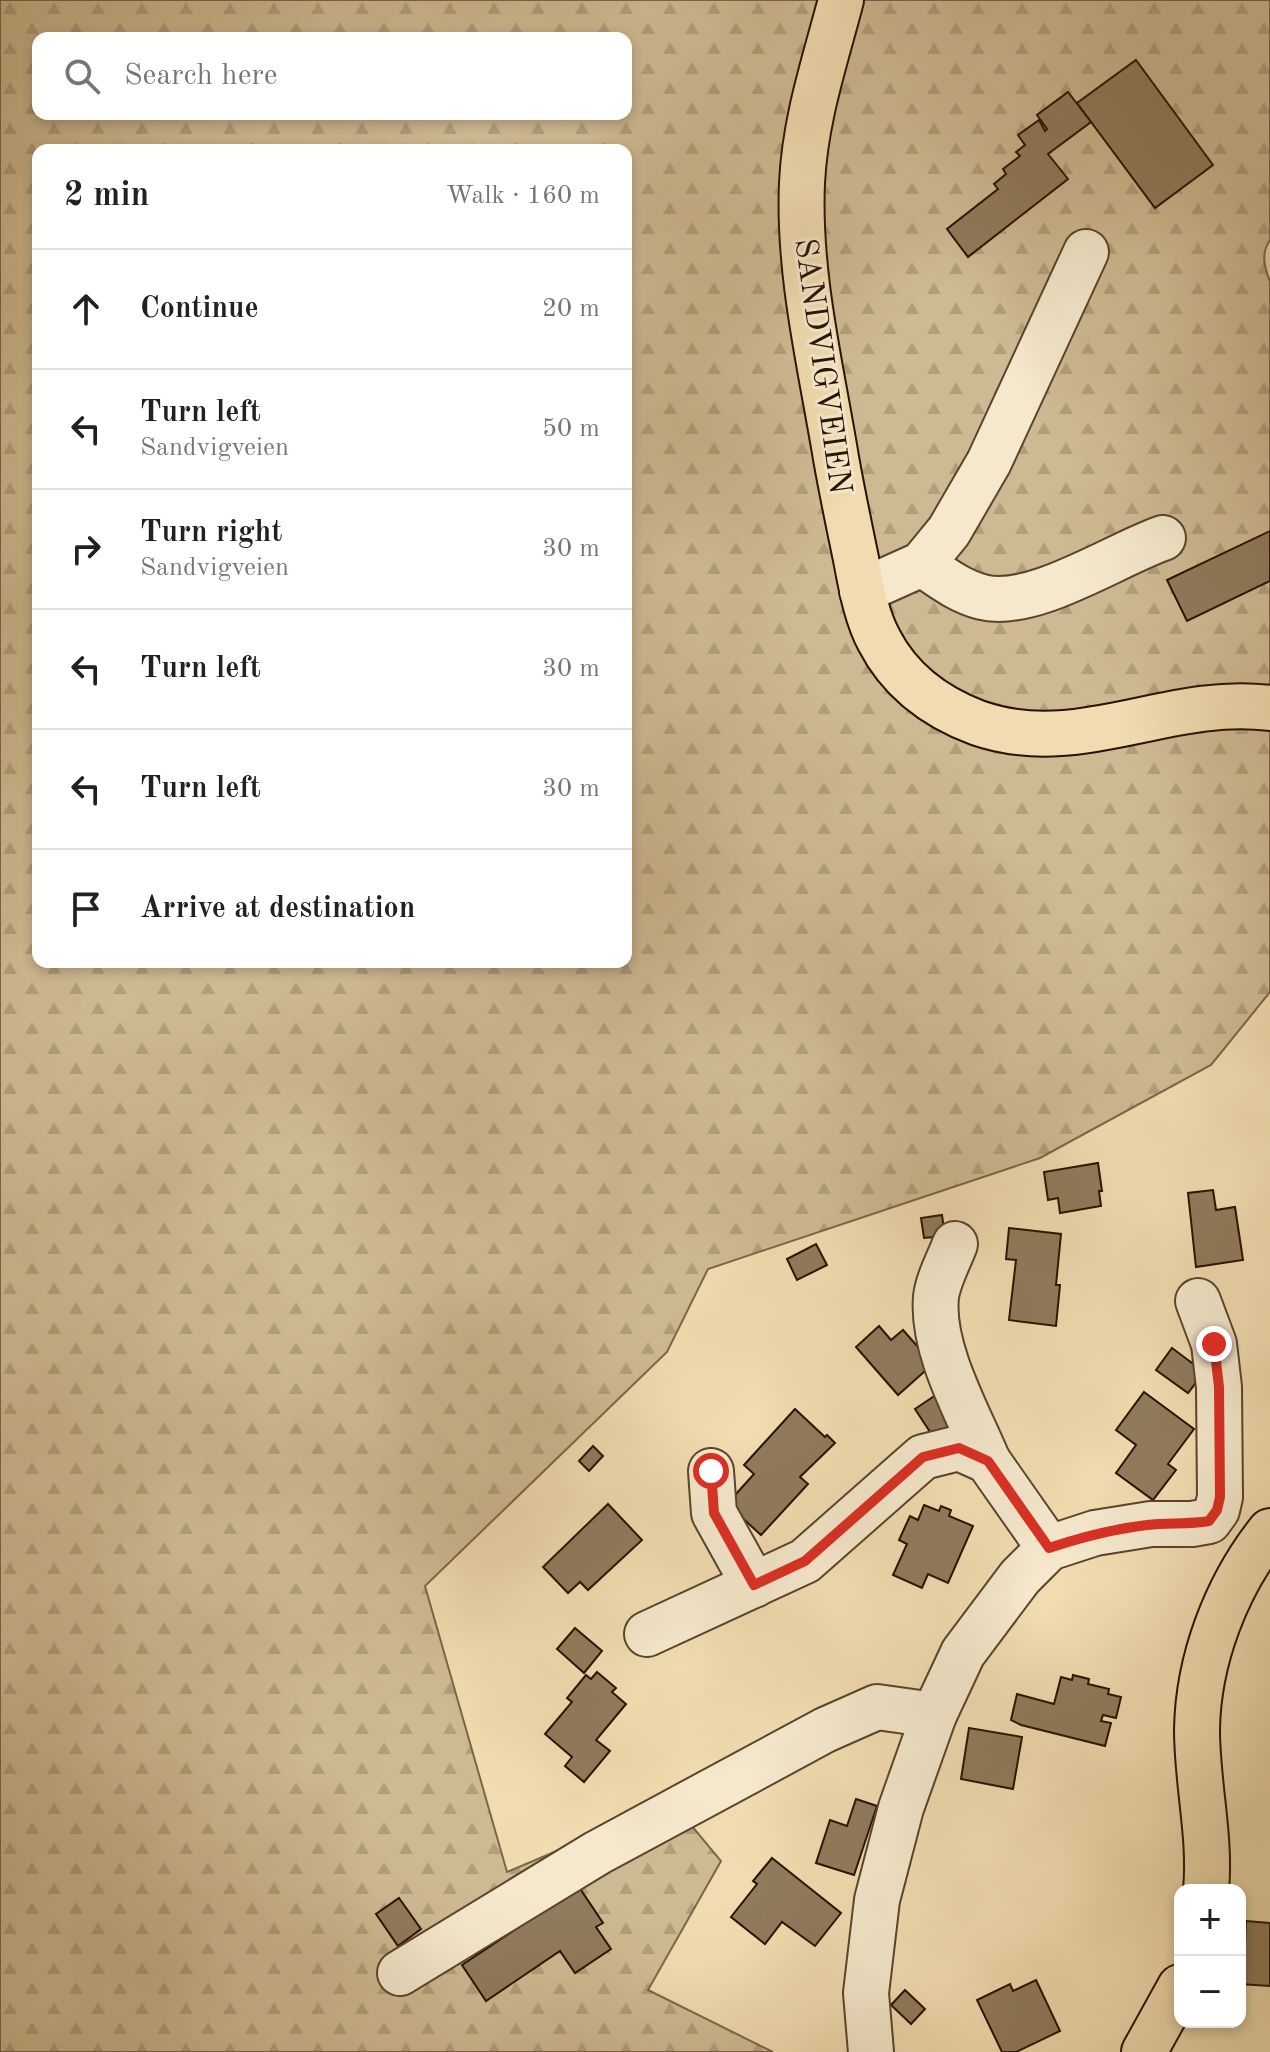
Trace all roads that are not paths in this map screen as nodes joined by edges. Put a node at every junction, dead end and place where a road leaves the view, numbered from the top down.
1 (841, 0) edge
2 (1086, 252) dead end
3 (1163, 538) dead end
4 (922, 564) junction
5 (862, 591) junction
6 (1270, 708) edge
7 (955, 1244) dead end
8 (1198, 1301) dead end
9 (988, 1461) junction
10 (711, 1471) dead end
11 (1270, 1531) edge
12 (1049, 1548) junction
13 (754, 1585) junction
14 (647, 1634) dead end
15 (934, 1715) junction
16 (1206, 1884) edge
17 (400, 1973) dead end
18 (1174, 1998) edge
19 (871, 2052) edge
20 (1144, 2052) edge

1 - 5 main road, SANDVIGVEIEN
2 - 4 street
3 - 4 street
4 - 5 street
5 - 6 main road, SANDVIGVEIEN
7 - 9 street
8 - 12 street
9 - 12 street
9 - 13 street
10 - 13 street
11 - 16 main road
12 - 15 street
13 - 14 street
15 - 17 street
15 - 19 street
18 - 20 main road

